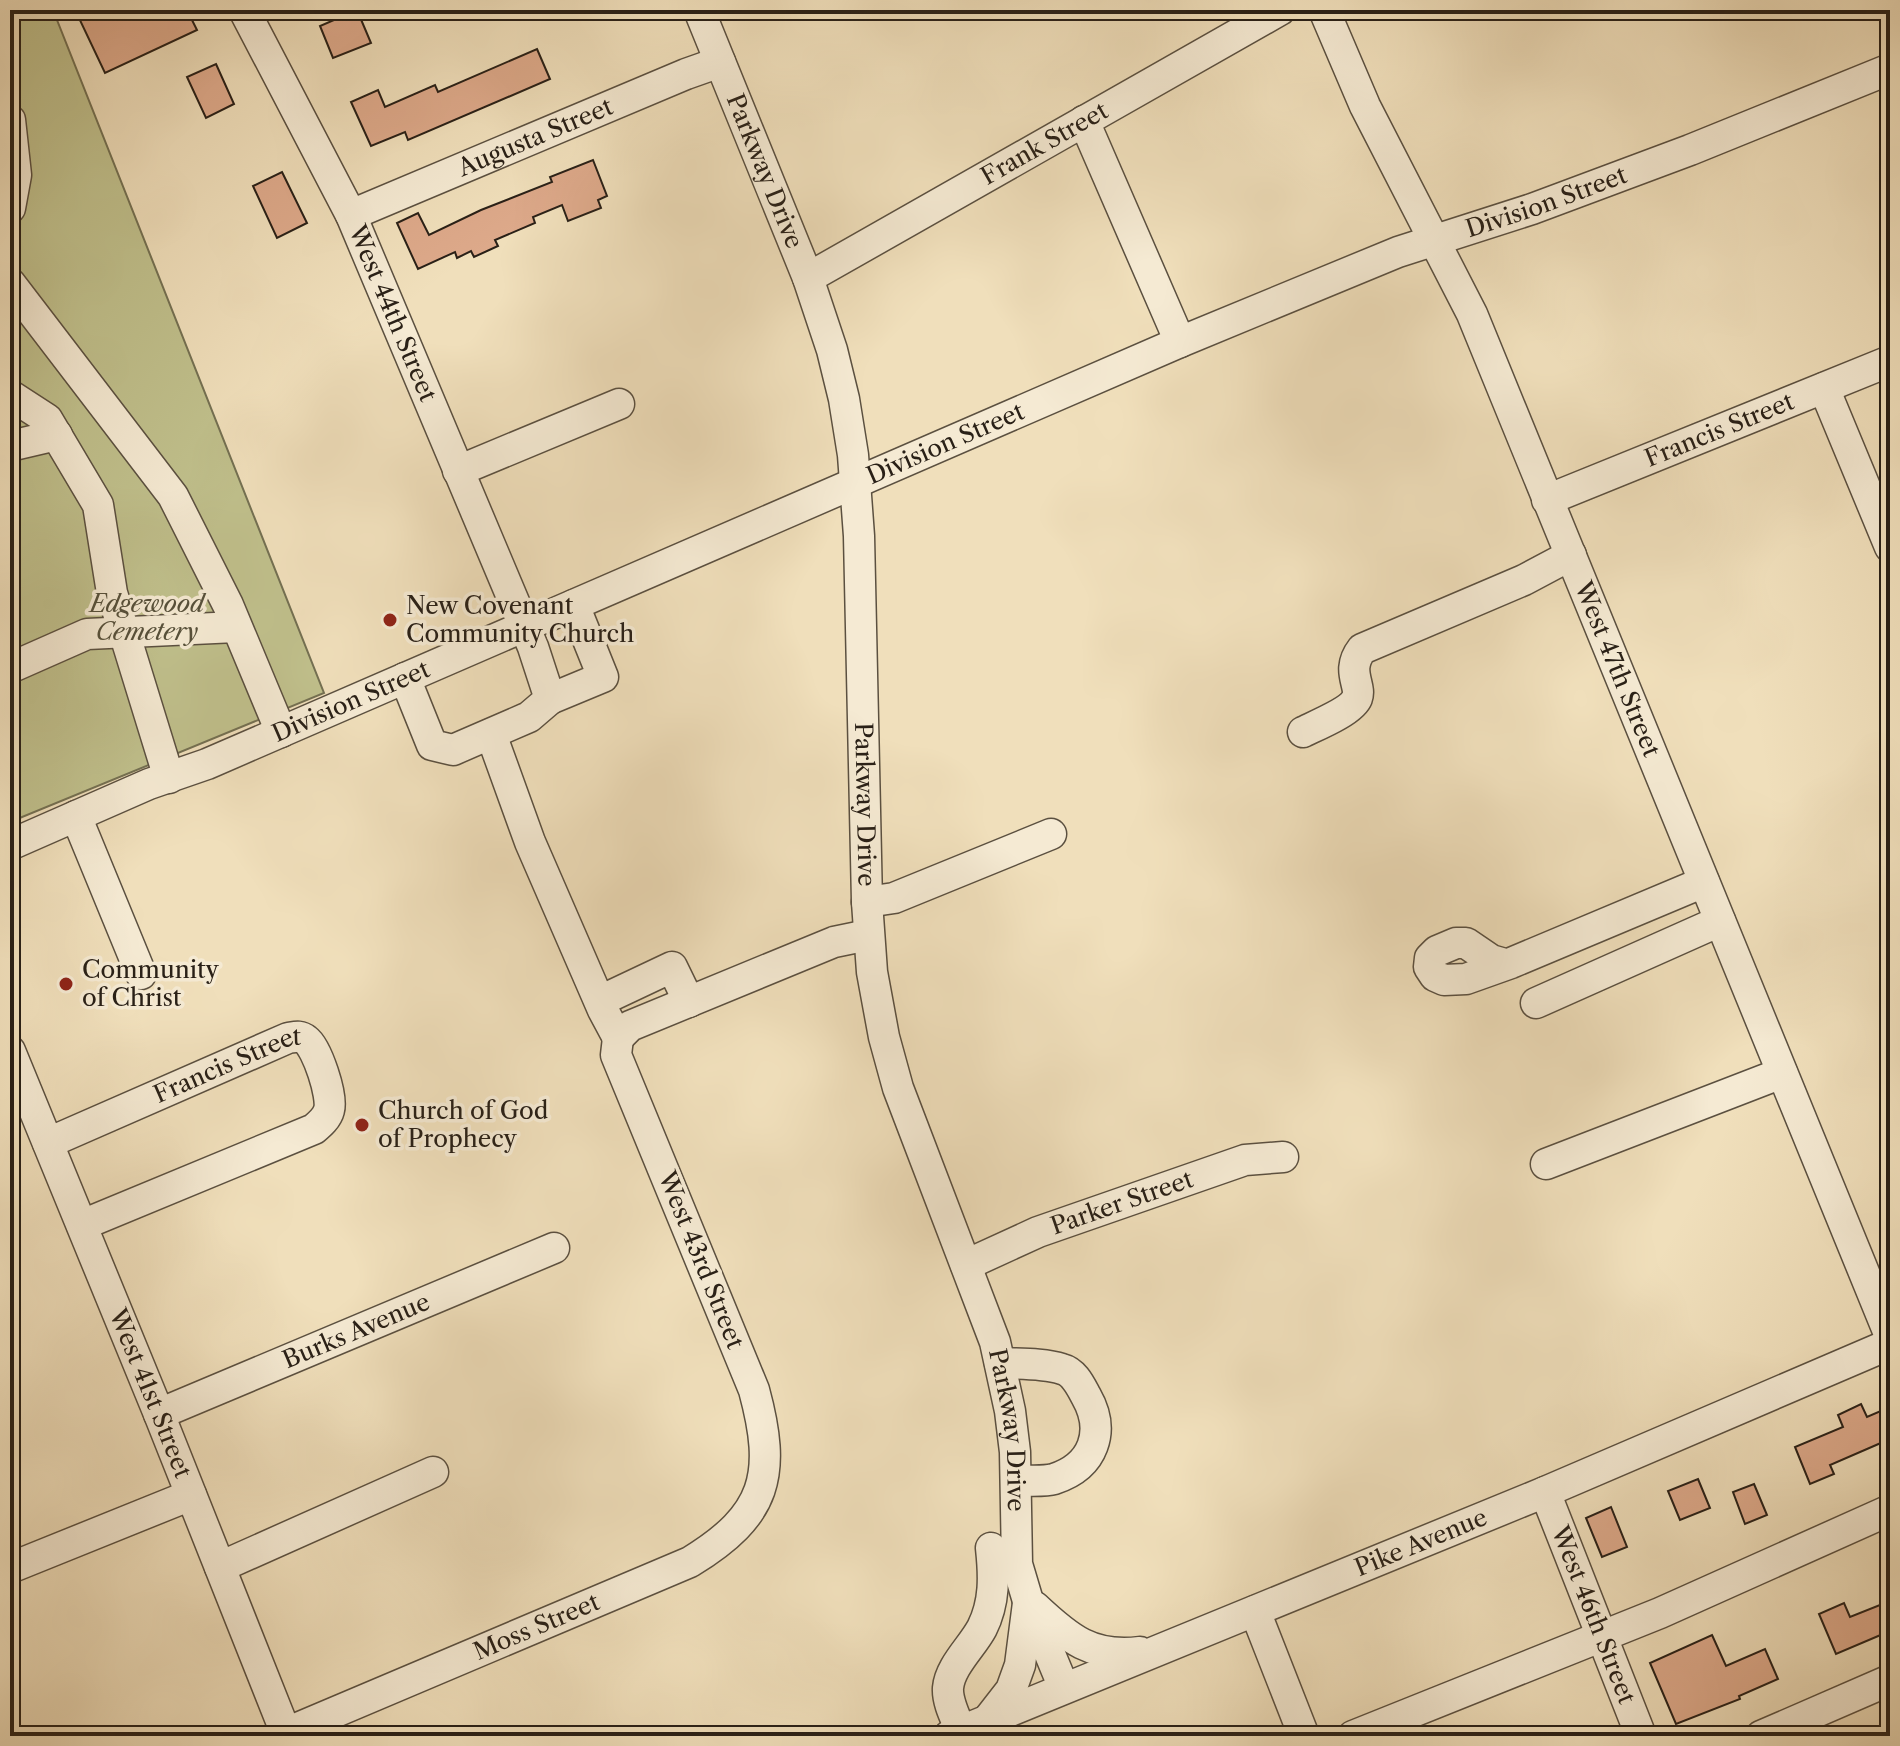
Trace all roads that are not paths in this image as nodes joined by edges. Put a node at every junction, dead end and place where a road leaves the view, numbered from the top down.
1 (244, 10) edge
2 (699, 10) edge
3 (1280, 10) edge
4 (1324, 10) edge
5 (720, 62) junction
6 (1890, 69) edge
7 (10, 120) edge
8 (1084, 121) junction
9 (10, 208) edge
10 (351, 215) junction
11 (1436, 240) junction
12 (808, 278) junction
13 (10, 283) edge
14 (1180, 342) junction
15 (1890, 361) edge
16 (1824, 388) junction
17 (10, 395) edge
18 (619, 404) dead end
19 (57, 435) junction
20 (10, 446) edge
21 (458, 471) junction
22 (855, 484) junction
23 (1547, 500) junction
24 (1890, 547) edge
25 (1571, 555) junction
26 (574, 605) junction
27 (524, 627) junction
28 (214, 628) junction
29 (123, 631) junction
30 (10, 668) edge
31 (405, 678) junction
32 (550, 699) junction
33 (281, 732) junction
34 (1303, 732) dead end
35 (491, 734) junction
36 (169, 778) junction
37 (76, 816) junction
38 (1051, 834) dead end
39 (10, 845) edge
40 (1704, 882) junction
41 (867, 902) junction
42 (1720, 921) junction
43 (868, 935) junction
44 (1505, 964) dead end
45 (141, 974) dead end
46 (600, 1001) junction
47 (689, 1002) junction
48 (1536, 1003) dead end
49 (618, 1038) junction
50 (10, 1051) edge
51 (1782, 1073) junction
52 (48, 1143) junction
53 (1283, 1157) dead end
54 (1546, 1164) dead end
55 (82, 1225) junction
56 (554, 1248) dead end
57 (966, 1265) junction
58 (1890, 1336) edge
59 (1890, 1344) edge
60 (1000, 1363) junction
61 (159, 1414) junction
62 (433, 1472) dead end
63 (1017, 1481) junction
64 (761, 1488) joint
65 (1545, 1492) junction
66 (191, 1495) junction
67 (1890, 1510) edge
68 (991, 1548) dead end
69 (220, 1567) junction
70 (10, 1568) edge
71 (1028, 1601) junction
72 (1255, 1611) junction
73 (1601, 1637) junction
74 (1156, 1651) junction
75 (1890, 1680) edge
76 (1064, 1688) junction
77 (989, 1718) junction
78 (958, 1734) edge
79 (286, 1735) edge
80 (1304, 1736) edge
81 (1353, 1736) edge
82 (1641, 1736) edge
83 (1761, 1736) edge

1 - 10 street, West 44th Street
2 - 5 street, Parkway Drive
3 - 8 street, Frank Street
4 - 11 street, West 47th Street
5 - 10 street, Augusta Street
5 - 12 street, Parkway Drive
6 - 11 street, Division Street
7 - 9 street
8 - 12 street, Frank Street
8 - 14 street
10 - 21 street, West 44th Street
11 - 14 street, Division Street
11 - 23 street, West 47th Street
12 - 22 street, Parkway Drive
13 - 28 street
14 - 22 street, Division Street
15 - 16 street, Francis Street
16 - 23 street, Francis Street
16 - 24 street
17 - 19 street
18 - 21 street
19 - 20 street
19 - 29 street
21 - 27 street, West 44th Street
22 - 26 street, Division Street
22 - 41 street, Parkway Drive
23 - 25 street, West 47th Street
25 - 34 street
25 - 40 street, West 47th Street
26 - 27 street, Division Street
26 - 32 street
27 - 31 street, Division Street
27 - 32 street, West 44th Street
28 - 29 street
28 - 33 street
29 - 30 street
29 - 36 street
31 - 33 street, Division Street
31 - 35 street
32 - 35 street
33 - 36 street, Division Street
35 - 46 street, West 43rd Street
36 - 37 street, Division Street
37 - 39 street, Division Street
37 - 45 street
38 - 41 street
40 - 42 street, West 47th Street
40 - 44 street
41 - 43 street, Parkway Drive
42 - 48 street
42 - 51 street, West 47th Street
43 - 47 street
43 - 57 street, Parkway Drive
46 - 47 street
46 - 49 street, West 43rd Street
47 - 49 street
49 - 64 street, West 43rd Street
50 - 52 street, West 41st Street
51 - 54 street
51 - 58 street, West 47th Street
52 - 55 street, West 41st Street
52 - 55 street, Francis Street
53 - 57 street, Parker Street
55 - 61 street, West 41st Street
56 - 61 street, Burks Avenue
57 - 60 street, Parkway Drive
59 - 65 street, Pike Avenue
60 - 63 street, Parkway Drive
60 - 63 street
61 - 66 street, West 41st Street
62 - 69 street
63 - 71 street, Parkway Drive
64 - 79 street, Moss Street
65 - 72 street, Pike Avenue
65 - 73 street, West 46th Street
66 - 69 street, West 41st Street
66 - 70 street
67 - 73 street
68 - 78 street
69 - 79 street, West 41st Street
71 - 74 street
71 - 76 street, Parkway Drive
71 - 77 street, Parkway Drive
72 - 74 street, Pike Avenue
72 - 80 street
73 - 81 street
73 - 82 street, West 46th Street
74 - 76 street, Pike Avenue
75 - 83 street
76 - 77 street, Pike Avenue
77 - 78 street, Pike Avenue

